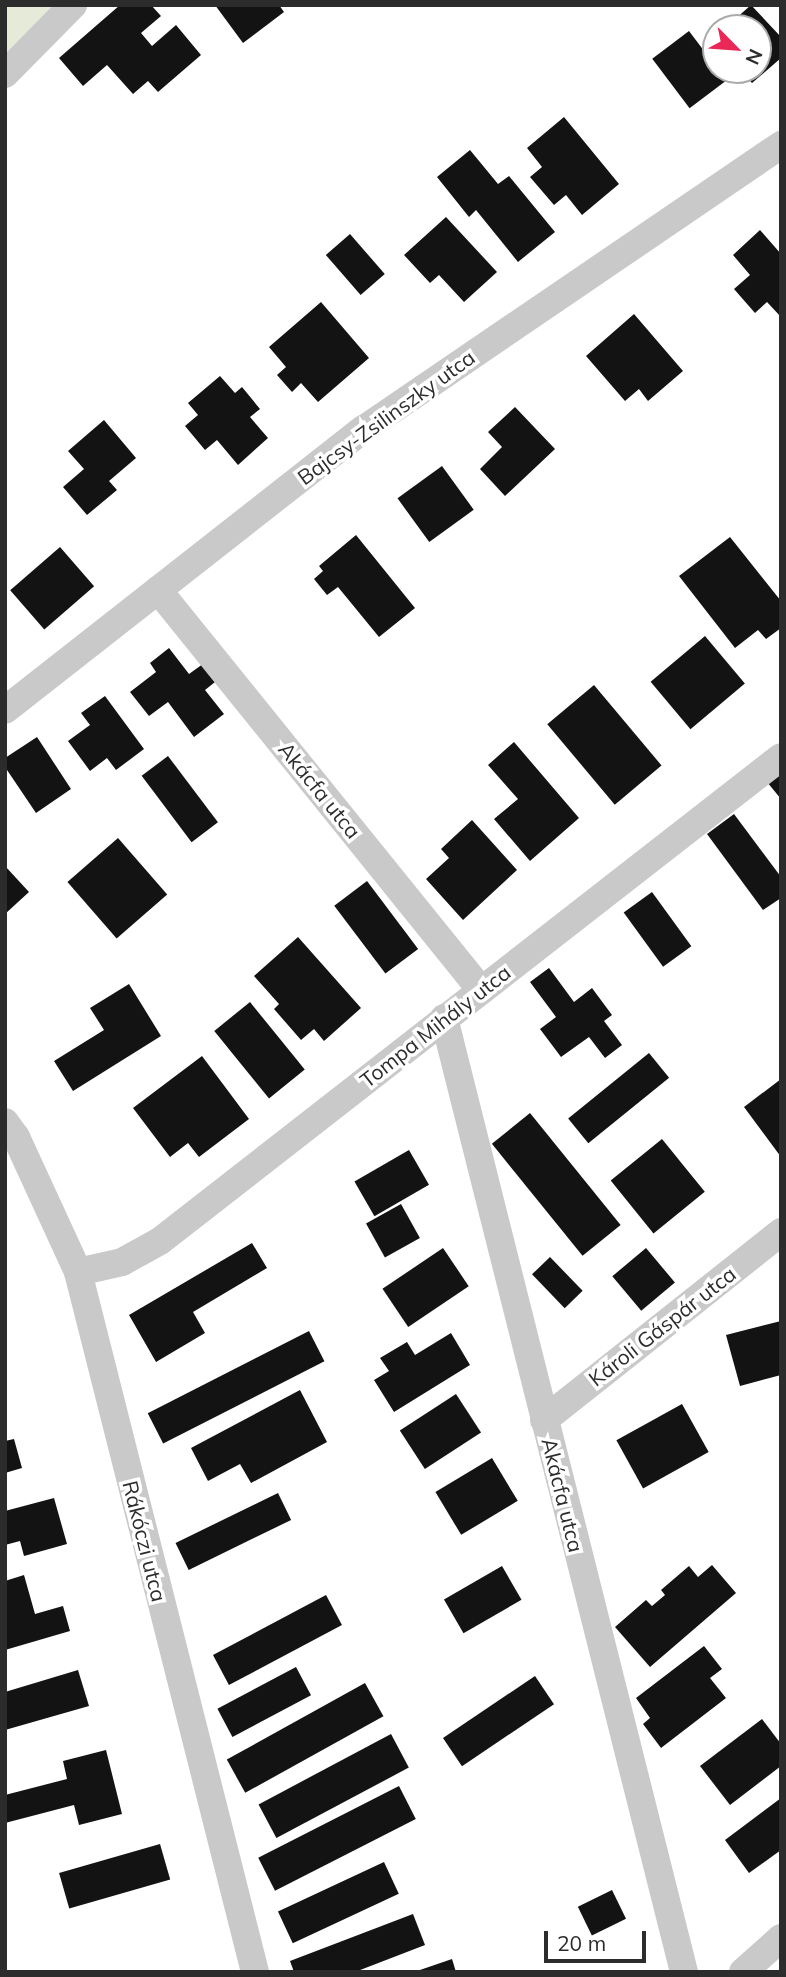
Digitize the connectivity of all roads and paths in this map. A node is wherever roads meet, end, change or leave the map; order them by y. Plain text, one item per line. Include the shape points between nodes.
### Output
1 (74, 5) edge
2 (5, 75) edge
3 (781, 145) edge
4 (158, 590) junction
5 (5, 709) edge
6 (781, 757) edge
7 (481, 990) junction
8 (444, 1018) junction
9 (5, 1122) edge
10 (781, 1232) edge
11 (78, 1272) junction
12 (544, 1420) junction
13 (781, 1938) edge
14 (255, 1972) edge
15 (684, 1972) edge
16 (743, 1972) edge

1 - 2 street
3 - 4 street, Bajcsy-Zsilinszky utca via 364,429
4 - 5 street, Bajcsy-Zsilinszky utca
4 - 7 street, Akácfa utca
6 - 7 street, Tompa Mihály utca
7 - 8 street, Tompa Mihály utca
8 - 11 street, Tompa Mihály utca via 160,1241 122,1262
8 - 12 street, Akácfa utca
9 - 11 street, Rákóczi utca
10 - 12 street, Károli Gáspár utca
11 - 14 street, Rákóczi utca
12 - 15 street, Akácfa utca
13 - 16 street

